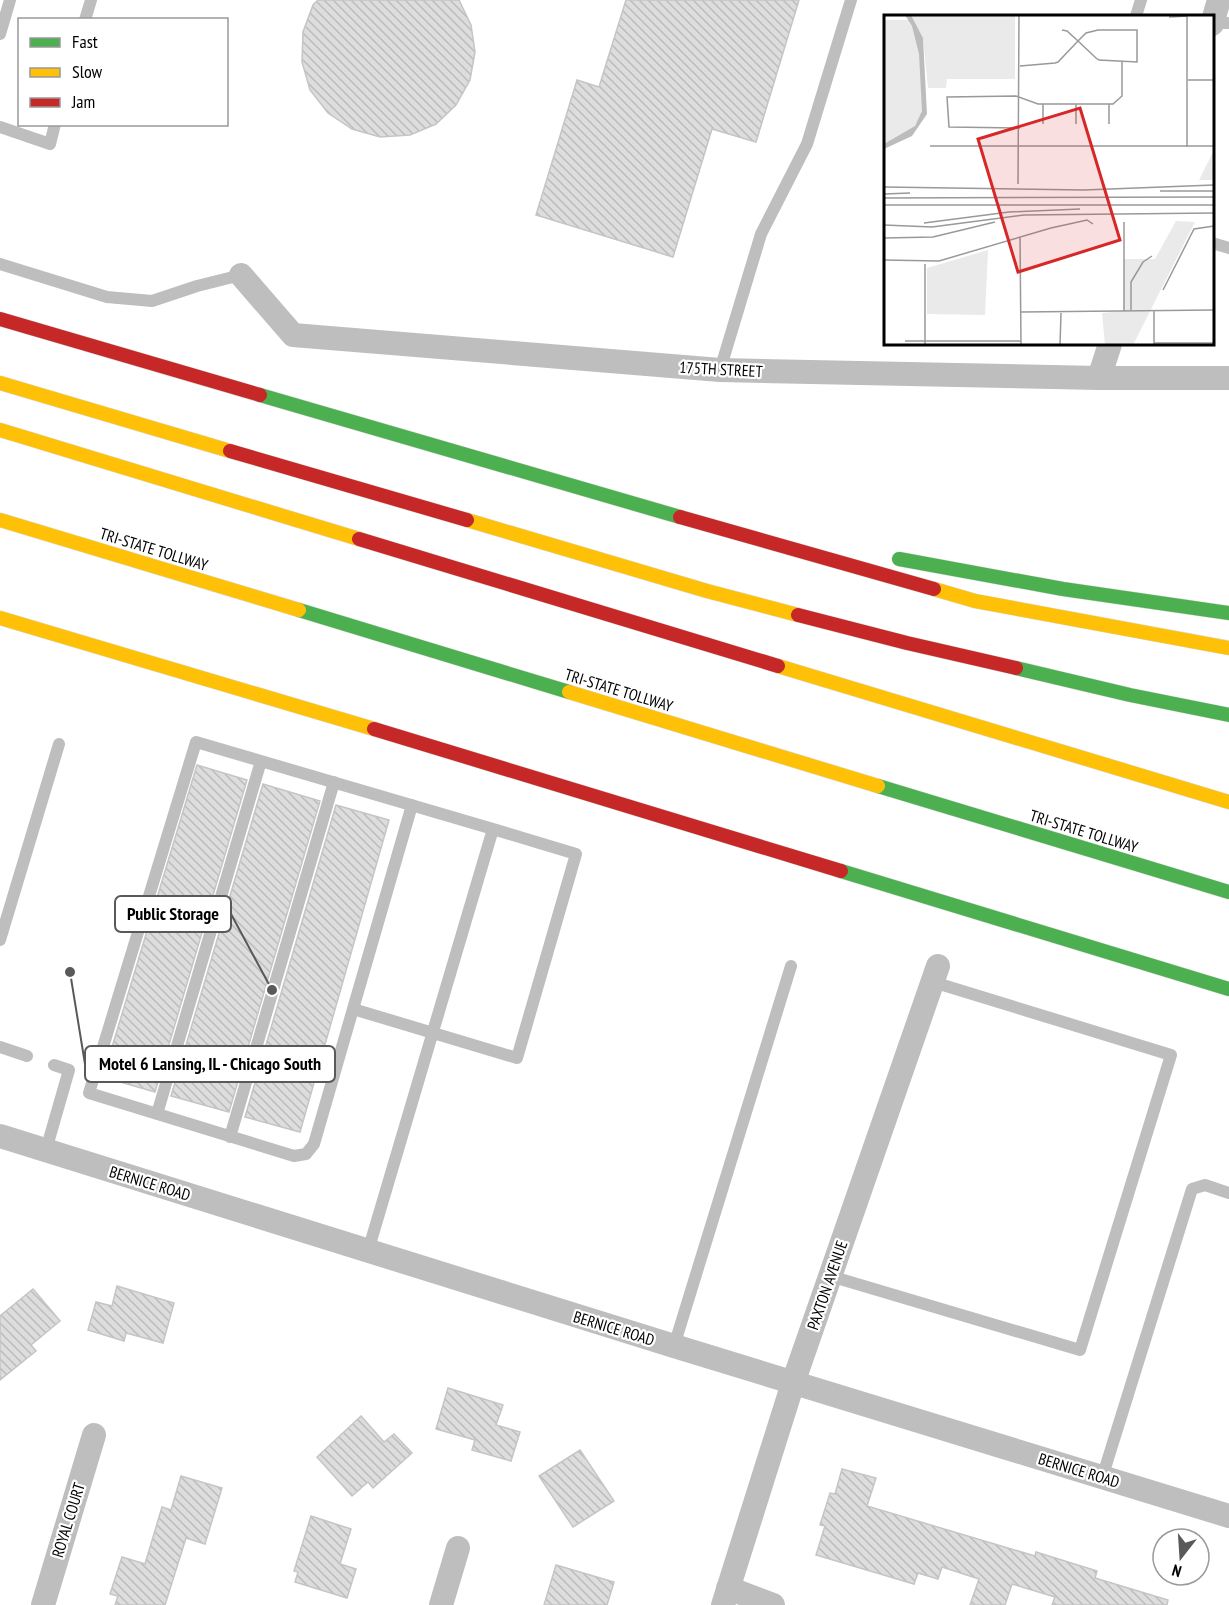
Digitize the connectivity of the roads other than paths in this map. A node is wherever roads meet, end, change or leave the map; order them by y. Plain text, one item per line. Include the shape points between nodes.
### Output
1 (10, 0) edge
2 (91, 0) edge
3 (851, 0) edge
4 (1141, 0) edge
5 (1219, 0) edge
6 (1136, 15) edge
7 (86, 18) edge
8 (1214, 19) edge
9 (0, 34) edge
10 (54, 126) edge
11 (0, 127) edge
12 (1214, 244) edge
13 (1229, 248) edge
14 (0, 264) edge
15 (241, 275) joint
16 (0, 319) edge
17 (1110, 345) edge
18 (720, 370) junction
19 (1099, 378) junction
20 (1229, 378) edge
21 (0, 383) edge
22 (0, 430) edge
23 (668, 514) junction
24 (0, 520) edge
25 (832, 546) dead end
26 (891, 557) dead end
27 (0, 604) edge
28 (1229, 613) edge
29 (0, 618) edge
30 (1229, 648) edge
31 (223, 683) junction
32 (1229, 715) edge
33 (59, 744) dead end
34 (261, 761) junction
35 (334, 782) junction
36 (1229, 802) edge
37 (412, 805) junction
38 (493, 829) junction
39 (1229, 892) edge
40 (0, 940) edge
41 (790, 966) dead end
42 (936, 974) joint
43 (1229, 989) edge
44 (353, 1009) junction
45 (433, 1032) junction
46 (0, 1047) edge
47 (27, 1056) dead end
48 (54, 1065) dead end
49 (157, 1114) junction
50 (0, 1136) edge
51 (230, 1137) junction
52 (46, 1150) junction
53 (1229, 1193) edge
54 (368, 1251) junction
55 (830, 1276) junction
56 (674, 1346) junction
57 (793, 1383) junction
58 (94, 1435) dead end
59 (1102, 1478) junction
60 (1229, 1516) edge
61 (458, 1548) dead end
62 (725, 1596) edge
63 (43, 1605) edge
64 (441, 1605) edge
65 (773, 1605) edge

1 - 9 lane
2 - 7 lane
3 - 18 lane via 807,144 761,234
4 - 6 lane
5 - 8 street
10 - 11 lane via 50,144
12 - 13 lane
14 - 15 lane via 107,297 152,301
15 - 18 street, 175TH STREET via 293,336
16 - 23 highway
17 - 19 street
18 - 19 street, 175TH STREET
19 - 20 street, 175TH STREET
21 - 32 highway via 707,591 907,643
22 - 36 highway
23 - 25 highway
23 - 30 highway via 975,601
24 - 39 highway, TRI-STATE TOLLWAY
26 - 28 highway
27 - 31 highway
29 - 31 highway
31 - 43 highway
33 - 40 lane
34 - 35 lane
34 - 49 lane
34 - 49 lane via 196,742 89,1092
35 - 37 lane
35 - 51 lane
37 - 38 lane
37 - 44 lane
38 - 45 lane
38 - 45 lane via 576,854 517,1059
41 - 56 lane
42 - 55 street, PAXTON AVENUE
42 - 55 lane via 1171,1055 1080,1350
44 - 45 lane
44 - 51 lane via 314,1144 306,1154 294,1156
45 - 54 lane
46 - 47 lane
48 - 52 lane via 69,1070
49 - 51 lane
50 - 52 street, BERNICE ROAD
52 - 54 street, BERNICE ROAD
53 - 59 lane via 1205,1185 1192,1189
54 - 56 street, BERNICE ROAD
55 - 57 street, PAXTON AVENUE
56 - 57 street, BERNICE ROAD
57 - 59 street, BERNICE ROAD
57 - 62 street, PAXTON AVENUE
58 - 63 street, ROYAL COURT
59 - 60 street, BERNICE ROAD
61 - 64 street
62 - 65 street

